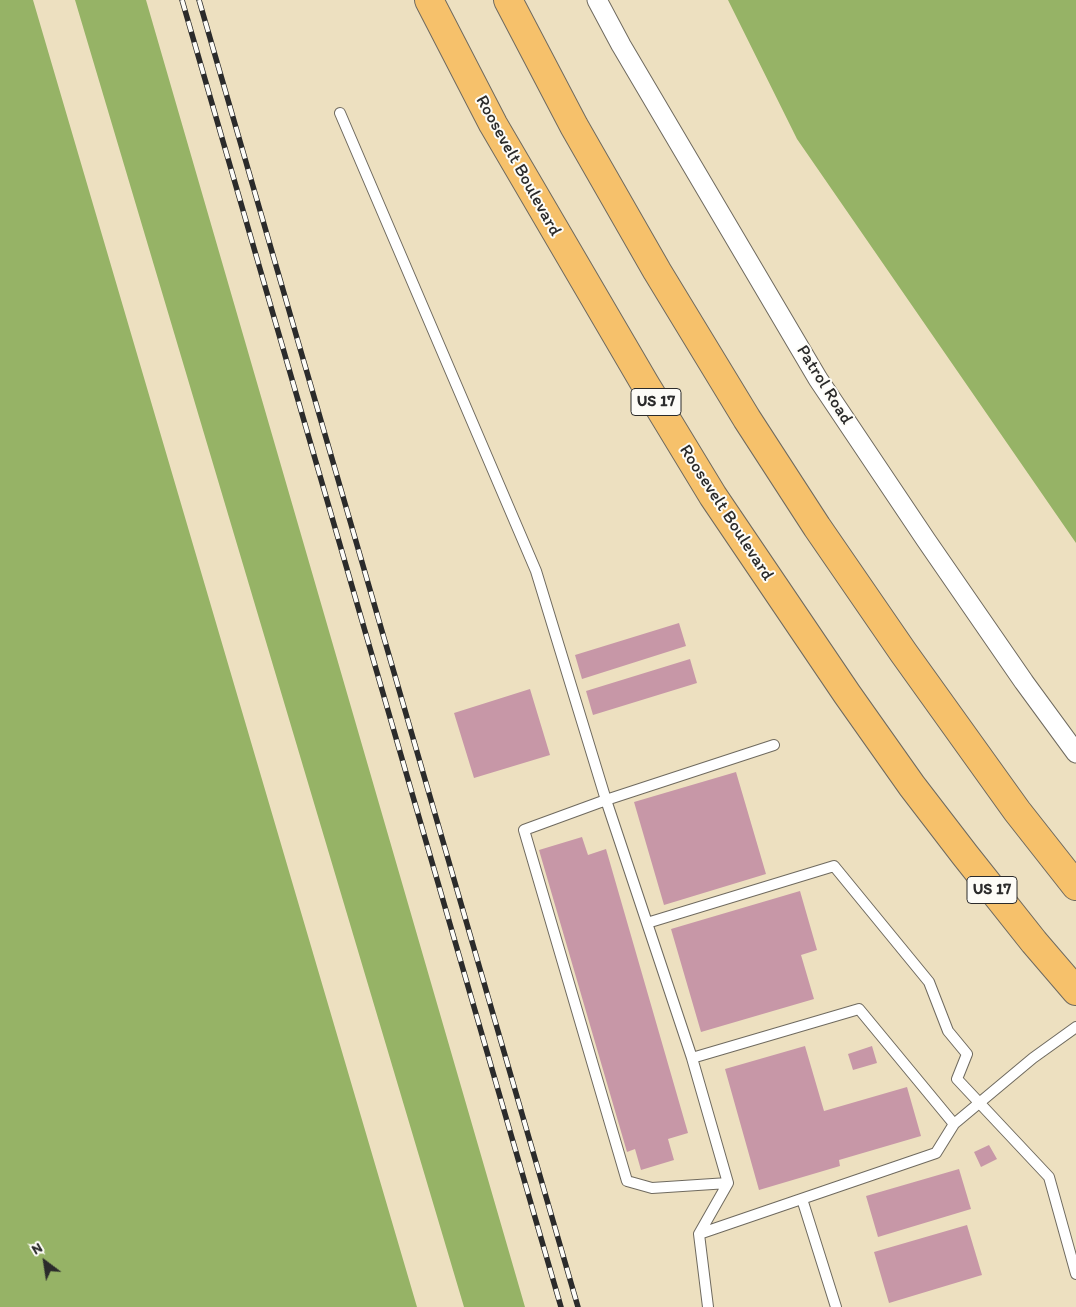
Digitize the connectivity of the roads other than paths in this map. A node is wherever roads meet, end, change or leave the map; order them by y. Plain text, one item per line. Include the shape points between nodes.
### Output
1 (429, 0) edge
2 (508, 0) edge
3 (597, 0) edge
4 (340, 113) dead end
5 (774, 745) dead end
6 (1076, 753) edge
7 (606, 800) junction
8 (1076, 886) edge
9 (647, 923) junction
10 (1076, 992) edge
11 (1076, 1027) edge
12 (692, 1058) junction
13 (980, 1103) junction
14 (954, 1124) junction
15 (728, 1183) junction
16 (802, 1199) junction
17 (699, 1234) junction
18 (1076, 1274) edge
19 (708, 1307) edge
20 (836, 1307) edge

1 - 10 highway, Roosevelt Boulevard / US 17 via 493,124 713,496 912,786
2 - 8 highway via 574,126 647,254 747,419 908,660 1017,811
3 - 6 street, Patrol Road via 818,379 937,556
4 - 7 lane via 536,571
5 - 7 lane
7 - 9 lane
7 - 15 lane via 524,830 627,1181 652,1188
9 - 12 lane
9 - 13 lane via 834,866 929,982 948,1031 967,1054 957,1079
11 - 13 lane
12 - 14 lane via 859,1009
12 - 15 lane
13 - 14 lane
13 - 18 lane via 1049,1177
14 - 16 lane via 936,1153
15 - 17 lane
16 - 17 lane
16 - 20 lane
17 - 19 lane

